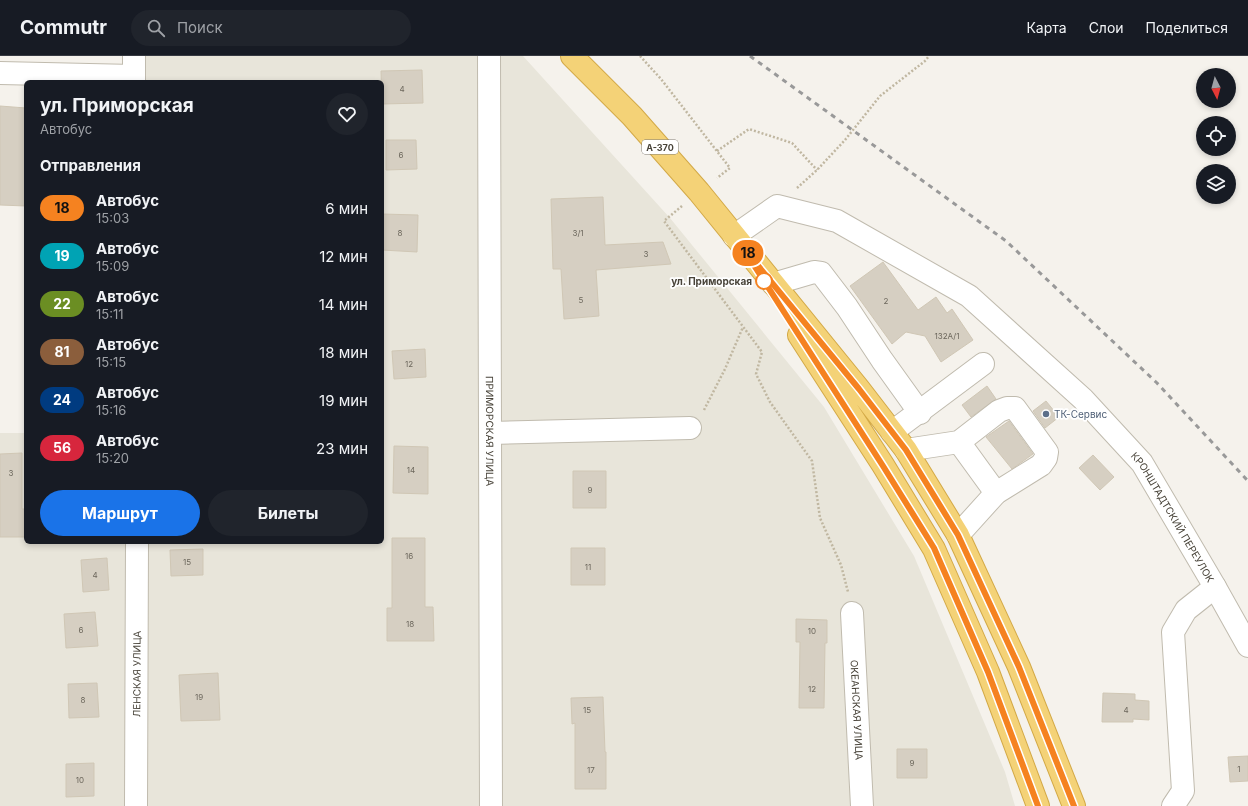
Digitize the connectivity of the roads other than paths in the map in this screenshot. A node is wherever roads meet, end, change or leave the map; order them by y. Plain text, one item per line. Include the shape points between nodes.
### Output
1 (489, 56) edge
2 (572, 56) edge
3 (134, 71) edge
4 (0, 73) edge
5 (738, 241) junction
6 (773, 284) junction
7 (983, 364) dead end
8 (920, 413) junction
9 (690, 428) road end
10 (892, 432) junction
11 (491, 433) junction
12 (959, 442) junction
13 (906, 450) junction
14 (996, 493) junction
15 (958, 535) junction
16 (138, 544) edge
17 (1216, 587) junction
18 (852, 613) road end
19 (1248, 646) edge
20 (136, 806) edge
21 (491, 806) edge
22 (862, 806) edge
23 (1038, 806) edge
24 (1074, 806) edge
25 (1173, 806) edge

1 - 11 street, ПРИМОРСКАЯ УЛИЦА
2 - 5 highway, А-370 via 632,116
3 - 4 street
5 - 6 highway, А-370
5 - 17 street, КРОНШТАДТСКИЙ ПЕРЕУЛОК via 777,206 836,221 969,296 1083,399 1142,463
5 - 23 highway, А-370 via 934,548 988,672
6 - 8 street via 814,272 822,273
6 - 10 highway, А-370
7 - 8 street
8 - 10 street
9 - 11 street
10 - 13 highway, А-370
11 - 21 street, ПРИМОРСКАЯ УЛИЦА
12 - 13 street
12 - 14 street
12 - 14 street via 999,411 1007,408 1015,408 1026,423 1047,452 1046,458 1040,465
13 - 15 highway, А-370
14 - 15 street
15 - 24 highway, А-370 via 1019,667
16 - 20 street, ЛЕНСКАЯ УЛИЦА
17 - 19 street, КРОНШТАДТСКИЙ ПЕРЕУЛОК
17 - 25 street via 1186,610 1173,632 1183,791
18 - 22 street, ОКЕАНСКАЯ УЛИЦА

